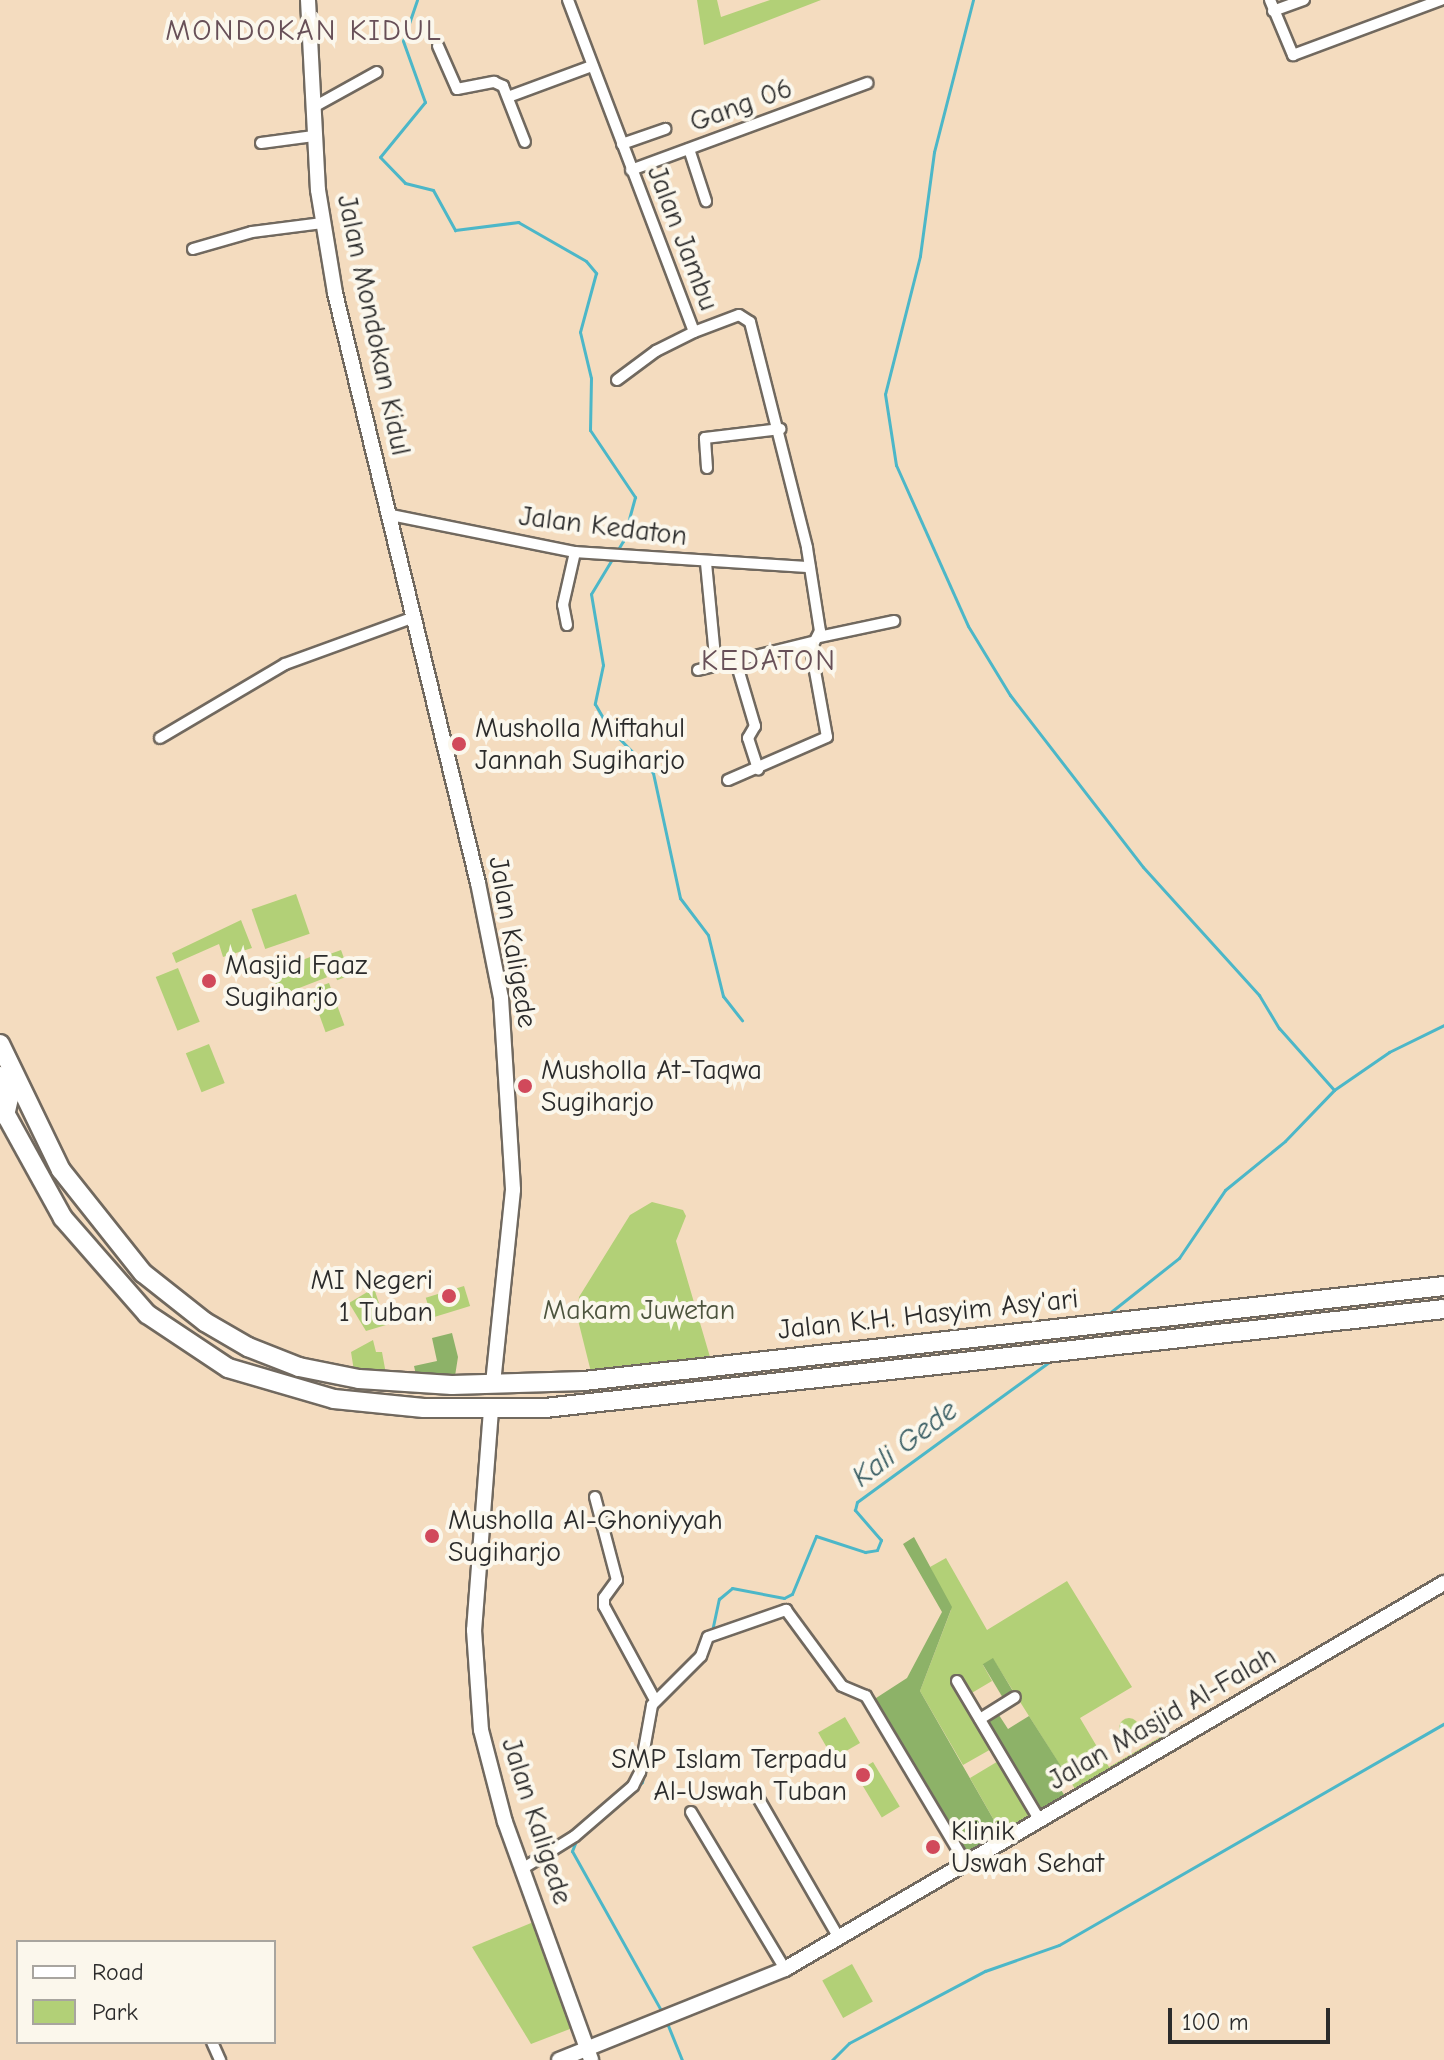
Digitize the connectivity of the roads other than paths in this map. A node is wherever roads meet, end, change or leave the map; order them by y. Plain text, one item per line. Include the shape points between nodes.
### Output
1 (308, 0) edge
2 (568, 0) edge
3 (1304, 0) edge
4 (1441, 0) edge
5 (1272, 6) edge
6 (438, 46) dead end
7 (592, 66) junction
8 (377, 72) dead end
9 (867, 83) dead end
10 (508, 97) junction
11 (312, 108) junction
12 (665, 129) dead end
13 (314, 136) junction
14 (525, 142) dead end
15 (261, 143) dead end
16 (622, 144) junction
17 (689, 149) junction
18 (631, 170) junction
19 (706, 201) dead end
20 (322, 223) junction
21 (193, 249) dead end
22 (694, 332) junction
23 (617, 380) dead end
24 (780, 429) junction
25 (707, 468) dead end
26 (391, 515) junction
27 (575, 552) junction
28 (706, 563) junction
29 (810, 567) junction
30 (414, 617) junction
31 (894, 621) dead end
32 (567, 625) dead end
33 (815, 640) junction
34 (736, 662) junction
35 (716, 666) junction
36 (698, 670) dead end
37 (160, 738) dead end
38 (758, 769) junction
39 (728, 780) dead end
40 (0, 1044) edge
41 (0, 1076) edge
42 (3, 1110) edge
43 (1444, 1286) edge
44 (1444, 1309) edge
45 (613, 1378) junction
46 (749, 1382) junction
47 (493, 1385) junction
48 (491, 1410) junction
49 (595, 1497) dead end
50 (1444, 1583) edge
51 (957, 1681) dead end
52 (1015, 1697) dead end
53 (655, 1700) junction
54 (980, 1719) junction
55 (753, 1789) dead end
56 (691, 1812) dead end
57 (1040, 1821) junction
58 (966, 1864) junction
59 (522, 1869) junction
60 (839, 1938) junction
61 (785, 1969) junction
62 (590, 2054) edge
63 (559, 2060) edge

1 - 11 street, Jalan Mondokan Kidul
2 - 7 street, Jalan Jambu
3 - 5 street
4 - 5 street via 1293,55
6 - 10 street via 457,89 496,82
7 - 10 street
7 - 16 street, Jalan Jambu
8 - 11 street
9 - 17 street, Gang 06
10 - 14 street
11 - 13 street, Jalan Mondokan Kidul
12 - 16 street
13 - 15 street
13 - 20 street, Jalan Mondokan Kidul
16 - 18 street, Jalan Jambu
17 - 18 street, Gang 06
17 - 19 street
18 - 22 street, Jalan Jambu
20 - 21 street via 252,232
20 - 26 street, Jalan Mondokan Kidul via 354,379
22 - 23 street
22 - 24 street, Jalan Jambu via 739,315 748,318
24 - 25 street via 705,438
24 - 29 street, Jalan Jambu
26 - 27 street, Jalan Kedaton
26 - 30 street, Jalan Kaligede
27 - 28 street, Jalan Kedaton
27 - 32 street via 563,605
28 - 29 street, Jalan Kedaton
28 - 35 street
29 - 33 street, Jalan Jambu
30 - 37 street via 285,664
30 - 47 street, Jalan Kaligede via 496,961 507,1052 513,1190
31 - 33 street
33 - 34 street
33 - 38 street, Jalan Jambu via 827,737
34 - 35 street
34 - 38 street via 755,726 748,738
35 - 36 street
38 - 39 street
40 - 47 highway, Jalan K.H. Hasyim Asy'ari via 48,1149 76,1193 143,1273 205,1322 256,1351 325,1373 413,1384
41 - 42 highway via 9,1098
42 - 48 highway, Jalan K.H. Hasyim Asy'ari via 39,1181 87,1250 147,1314 206,1355 257,1380 334,1399
43 - 45 highway, Jalan K.H. Hasyim Asy'ari
44 - 46 highway, Jalan K.H. Hasyim Asy'ari
45 - 46 highway via 633,1385 755,1370 758,1376
45 - 47 highway, Jalan K.H. Hasyim Asy'ari
46 - 48 highway, Jalan K.H. Hasyim Asy'ari via 576,1405
48 - 59 street, Jalan Kaligede via 475,1606 476,1692 492,1779
49 - 53 street via 617,1580 604,1606
50 - 57 street, Jalan Masjid Al-Falah
51 - 54 street
52 - 54 street
53 - 58 street via 714,1636 791,1611 842,1686 866,1696
53 - 59 street via 633,1786 575,1836
54 - 57 street
55 - 60 street
56 - 61 street
57 - 58 street, Jalan Masjid Al-Falah
58 - 60 street, Jalan Masjid Al-Falah
59 - 62 street, Jalan Kaligede
60 - 61 street, Jalan Masjid Al-Falah
61 - 62 street, Jalan Masjid Al-Falah
62 - 63 street, Jalan Masjid Al-Falah

